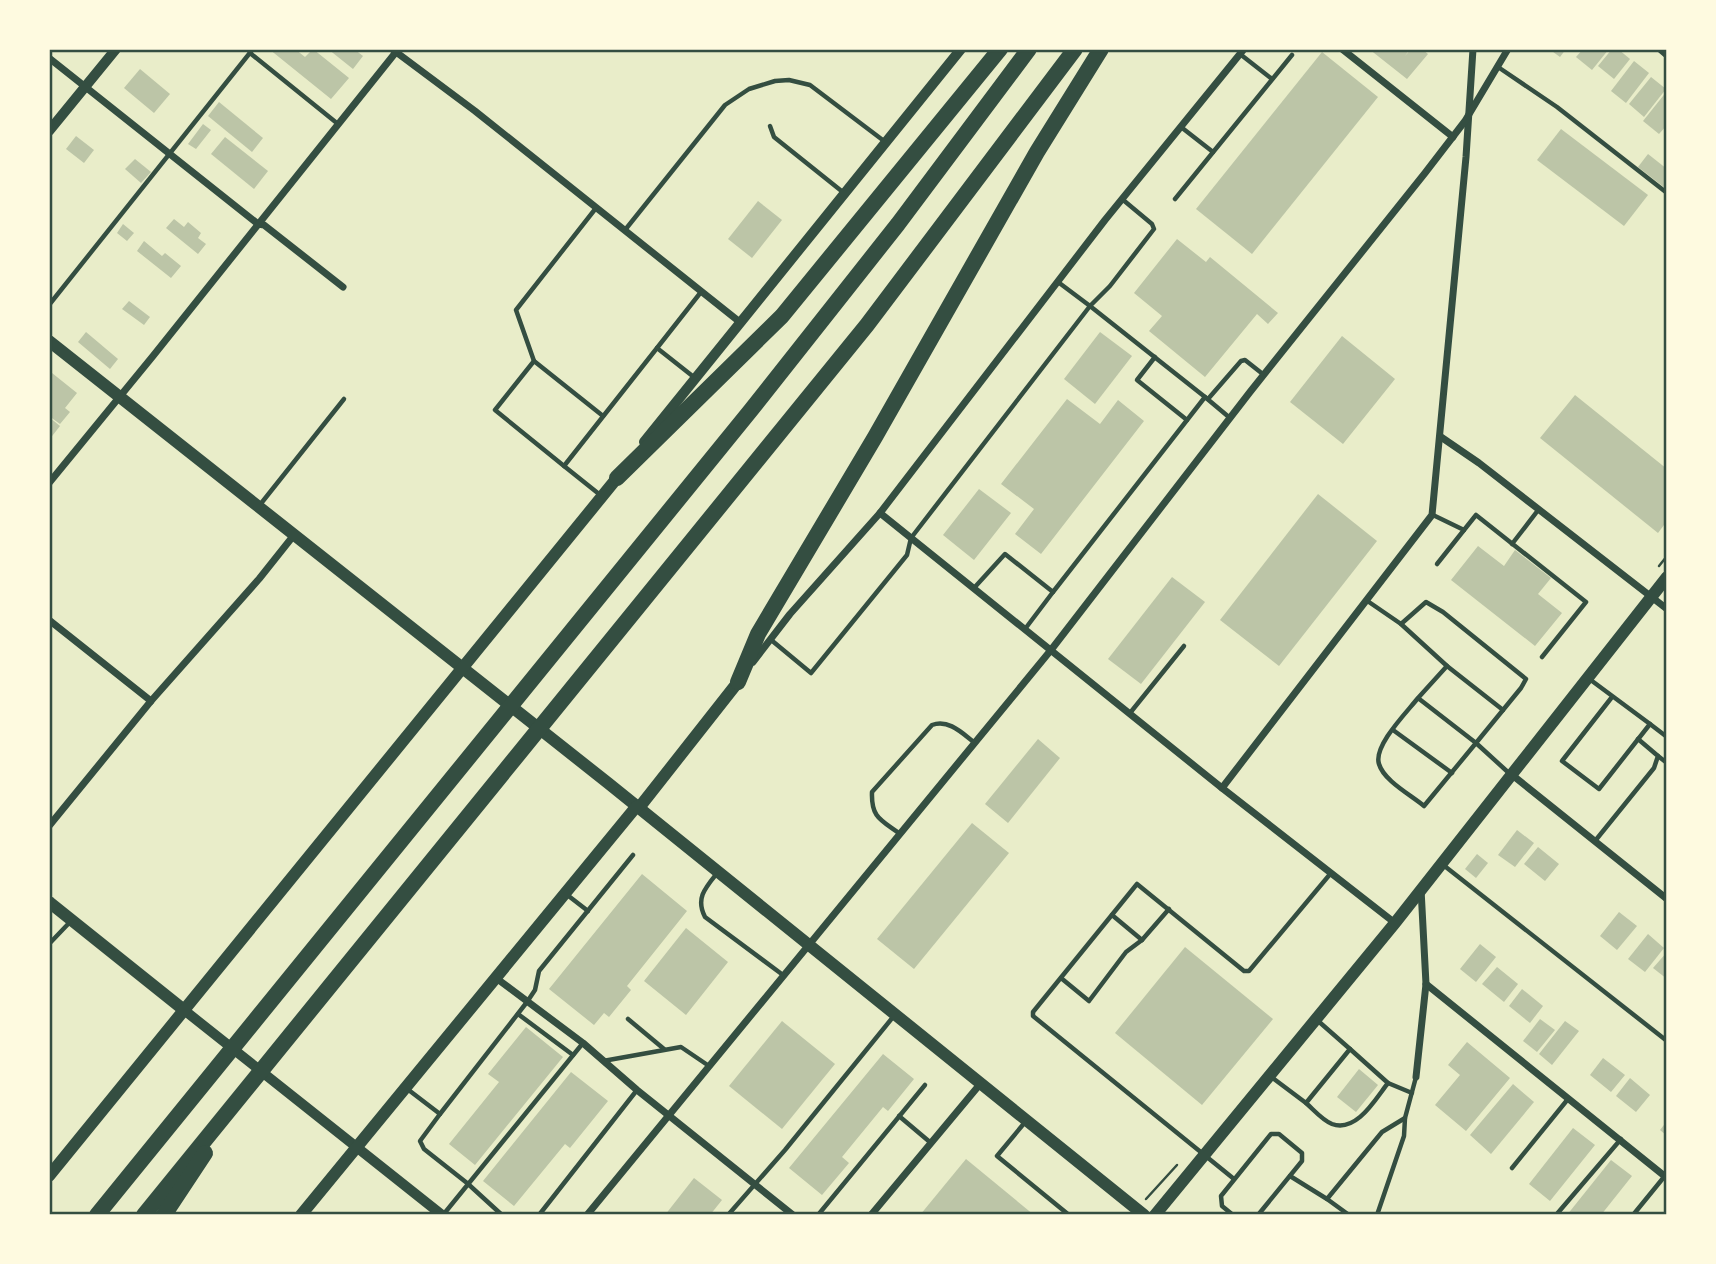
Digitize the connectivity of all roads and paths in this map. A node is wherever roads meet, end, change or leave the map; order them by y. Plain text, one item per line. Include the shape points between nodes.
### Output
1 (116, 49) edge
2 (961, 49) edge
3 (1000, 49) edge
4 (1029, 49) edge
5 (1075, 49) edge
6 (1101, 49) edge
7 (1342, 49) edge
8 (1473, 49) edge
9 (1508, 49) edge
10 (1660, 49) edge
11 (394, 50) edge
12 (251, 51) edge
13 (1242, 52) edge
14 (1292, 55) dead end
15 (1667, 55) edge
16 (49, 58) edge
17 (1498, 67) junction
18 (1272, 79) junction
19 (86, 86) junction
20 (1469, 114) junction
21 (338, 124) junction
22 (771, 126) dead end
23 (1181, 127) junction
24 (49, 131) edge
25 (1453, 137) junction
26 (886, 143) junction
27 (1213, 152) junction
28 (170, 153) junction
29 (1667, 193) edge
30 (844, 194) junction
31 (1175, 199) dead end
32 (1122, 200) junction
33 (596, 208) junction
34 (258, 224) junction
35 (624, 230) junction
36 (1057, 281) junction
37 (344, 287) dead end
38 (701, 291) junction
39 (49, 305) edge
40 (1090, 306) junction
41 (741, 323) junction
42 (49, 341) edge
43 (657, 348) junction
44 (1155, 357) junction
45 (534, 360) junction
46 (1264, 375) junction
47 (696, 379) junction
48 (120, 397) junction
49 (1207, 398) junction
50 (344, 399) dead end
51 (603, 416) junction
52 (1230, 418) junction
53 (1186, 420) junction
54 (1441, 437) junction
55 (564, 466) junction
56 (617, 478) junction
57 (49, 483) edge
58 (602, 496) junction
59 (258, 507) junction
60 (1539, 509) junction
61 (880, 513) junction
62 (1432, 515) junction
63 (1464, 530) junction
64 (294, 535) junction
65 (911, 538) junction
66 (1512, 544) junction
67 (1667, 556) edge
68 (1437, 564) dead end
69 (1663, 572) edge
70 (974, 588) junction
71 (1053, 592) junction
72 (1651, 596) junction
73 (1366, 600) junction
74 (1667, 609) edge
75 (49, 620) edge
76 (1401, 624) junction
77 (1025, 629) junction
78 (770, 639) junction
79 (1184, 646) dead end
80 (1051, 650) junction
81 (1542, 657) dead end
82 (1447, 666) junction
83 (463, 669) junction
84 (1587, 678) junction
85 (738, 682) junction
86 (1612, 697) junction
87 (1418, 698) junction
88 (151, 701) junction
89 (1503, 710) junction
90 (1130, 713) junction
91 (1650, 724) junction
92 (1393, 730) junction
93 (1667, 737) edge
94 (1638, 739) junction
95 (975, 743) junction
96 (1476, 743) junction
97 (1658, 756) junction
98 (1667, 763) edge
99 (1452, 773) junction
100 (1511, 774) junction
101 (1222, 788) junction
102 (636, 807) junction
103 (49, 826) edge
104 (900, 835) junction
105 (1595, 841) junction
106 (633, 855) dead end
107 (1441, 863) junction
108 (718, 872) junction
109 (1331, 873) junction
110 (1421, 889) junction
111 (566, 893) junction
112 (1667, 899) edge
113 (49, 902) edge
114 (1169, 909) junction
115 (588, 911) junction
116 (1112, 915) junction
117 (72, 920) junction
118 (1395, 923) junction
119 (1142, 940) junction
120 (49, 944) edge
121 (808, 946) junction
122 (784, 975) junction
123 (496, 978) junction
124 (1061, 978) junction
125 (1426, 984) junction
126 (527, 1002) junction
127 (184, 1010) junction
128 (518, 1014) junction
129 (895, 1014) junction
130 (628, 1019) dead end
131 (1316, 1020) junction
132 (1667, 1041) edge
133 (583, 1044) junction
134 (1350, 1049) junction
135 (665, 1050) junction
136 (573, 1055) junction
137 (603, 1061) junction
138 (710, 1067) junction
139 (1270, 1076) junction
140 (1416, 1077) joint
141 (981, 1083) junction
142 (1388, 1083) junction
143 (925, 1084) dead end
144 (406, 1087) junction
145 (638, 1090) junction
146 (1412, 1093) junction
147 (1569, 1098) junction
148 (1306, 1103) junction
149 (232, 1106) junction
150 (440, 1114) junction
151 (669, 1116) junction
152 (899, 1116) junction
153 (1405, 1118) junction
154 (1026, 1120) junction
155 (1621, 1139) junction
156 (931, 1143) junction
157 (1194, 1146) junction
158 (356, 1147) junction
159 (1205, 1155) junction
160 (1512, 1168) dead end
161 (49, 1176) edge
162 (1290, 1176) junction
163 (1666, 1177) edge
164 (1234, 1179) junction
165 (467, 1183) junction
166 (755, 1184) junction
167 (1326, 1199) junction
168 (1141, 1212) edge
169 (97, 1215) edge
170 (144, 1215) edge
171 (164, 1215) edge
172 (301, 1215) edge
173 (442, 1215) edge
174 (502, 1215) edge
175 (539, 1215) edge
176 (586, 1215) edge
177 (728, 1215) edge
178 (793, 1215) edge
179 (818, 1215) edge
180 (872, 1215) edge
181 (1069, 1215) edge
182 (1155, 1215) edge
183 (1233, 1215) edge
184 (1258, 1215) edge
185 (1349, 1215) edge
186 (1377, 1215) edge
187 (1556, 1215) edge
188 (1633, 1215) edge

1 - 19 street
2 - 26 street
3 - 56 highway via 782,316
4 - 169 highway via 806,341
5 - 149 highway via 866,325
6 - 85 highway via 758,634
7 - 25 street
8 - 20 street
9 - 17 street
10 - 15 street
11 - 21 street
11 - 33 street
12 - 21 lane
12 - 28 lane
13 - 18 lane
13 - 23 street
14 - 18 lane
16 - 19 street
17 - 20 street
17 - 29 lane
18 - 27 lane
19 - 24 street
19 - 28 street
20 - 25 street
20 - 54 street
21 - 34 street
22 - 30 lane via 774,137
23 - 27 lane
23 - 32 street
25 - 46 street
26 - 30 street
26 - 35 lane via 810,85 789,80 749,89 725,105
27 - 31 lane
28 - 34 street
28 - 39 lane
30 - 41 street
32 - 36 street
32 - 40 lane via 1153,229
33 - 35 street
33 - 45 lane via 516,310
34 - 37 street
34 - 48 street
35 - 38 street
36 - 40 lane
36 - 61 street
38 - 41 street
38 - 43 lane
40 - 44 lane
40 - 65 lane
41 - 47 street
42 - 48 main road
43 - 47 lane
43 - 51 lane
44 - 49 lane
44 - 53 lane via 1137,380
45 - 51 lane
45 - 55 lane via 495,410
46 - 49 lane via 1241,361
46 - 52 street
47 - 56 street
48 - 57 street
48 - 59 main road
49 - 52 lane
49 - 53 lane
50 - 59 lane
51 - 55 lane
52 - 80 street
53 - 71 lane
54 - 60 street
54 - 62 street
55 - 58 lane
56 - 58 main road
58 - 83 main road
59 - 64 main road
60 - 66 lane
60 - 72 street
61 - 65 street
61 - 78 street
62 - 63 lane
62 - 73 street
63 - 66 lane via 1476,516
63 - 68 lane
64 - 83 main road
64 - 88 street
65 - 70 street
65 - 78 lane via 908,555 811,673
66 - 81 lane via 1586,603
67 - 69 path
69 - 72 main road
70 - 71 lane via 1005,554
70 - 77 street
71 - 77 lane
72 - 74 street
72 - 84 main road
73 - 76 lane
73 - 101 street
75 - 88 street
76 - 82 lane
76 - 89 lane via 1426,602 1525,679
77 - 80 street
78 - 85 street
79 - 90 lane
80 - 90 street
80 - 95 street
82 - 87 lane
82 - 89 lane
83 - 102 main road
83 - 127 main road
84 - 86 lane
84 - 100 main road
85 - 102 main road
86 - 91 lane
86 - 94 lane via 1562,761 1599,789
87 - 92 lane
87 - 96 lane
88 - 103 street
89 - 96 lane
90 - 101 street
91 - 93 lane
91 - 94 lane
92 - 99 lane
92 - 99 lane via 1378,753 1379,765 1424,806
94 - 97 lane
95 - 104 street
95 - 104 lane via 951,725 932,725 872,792 875,815
96 - 99 lane
96 - 100 lane
97 - 98 lane
97 - 105 lane via 1654,768
100 - 105 street
100 - 107 main road
101 - 109 street
102 - 108 main road
102 - 111 main road
104 - 121 street
105 - 112 street
106 - 115 lane
107 - 110 main road
107 - 132 lane
108 - 121 main road
108 - 122 lane via 702,894 700,907 705,916
109 - 114 lane via 1250,971 1244,971
109 - 118 street
110 - 118 main road
110 - 125 street
111 - 115 lane
111 - 123 main road
113 - 117 main road
114 - 116 lane via 1137,884
114 - 119 lane
115 - 126 lane via 539,971
116 - 119 lane
116 - 124 lane
117 - 120 lane
117 - 127 main road
118 - 131 main road
119 - 124 lane via 1126,952 1089,1001
121 - 122 street
121 - 129 main road
122 - 138 street
123 - 126 street
123 - 144 main road
124 - 157 lane via 1033,1016
125 - 140 street
125 - 147 street
126 - 128 lane
126 - 133 street
127 - 158 street
127 - 161 main road
128 - 136 lane
128 - 150 lane
129 - 141 main road
129 - 166 lane
130 - 135 lane
131 - 134 lane
131 - 139 main road
133 - 136 lane
133 - 137 street
134 - 142 lane
134 - 148 lane
135 - 137 lane
135 - 138 lane via 681,1047
136 - 165 lane
137 - 145 street
138 - 151 street
139 - 148 lane
139 - 159 main road
140 - 146 lane
141 - 154 main road
141 - 156 street
142 - 146 lane
142 - 148 lane via 1359,1118 1341,1125 1332,1124
143 - 152 lane
144 - 150 lane
144 - 158 main road
145 - 151 street
145 - 175 lane
146 - 153 lane
147 - 155 street
147 - 160 lane
149 - 170 highway
149 - 171 highway
150 - 165 lane via 419,1141
151 - 166 street
151 - 176 street
152 - 156 lane
152 - 179 lane
153 - 167 lane via 1382,1132
153 - 186 lane via 1404,1136
154 - 168 main road
154 - 181 lane via 997,1156
155 - 163 street
155 - 187 lane
156 - 180 street
157 - 159 lane
157 - 168 path
158 - 172 main road
158 - 173 street
159 - 164 lane
159 - 182 main road
162 - 164 lane via 1302,1161 1302,1153 1279,1134 1271,1134
162 - 167 lane
162 - 184 lane
163 - 188 lane
164 - 183 lane via 1221,1196 1222,1206
165 - 173 lane
165 - 174 lane
166 - 177 lane
166 - 178 street
167 - 185 lane

